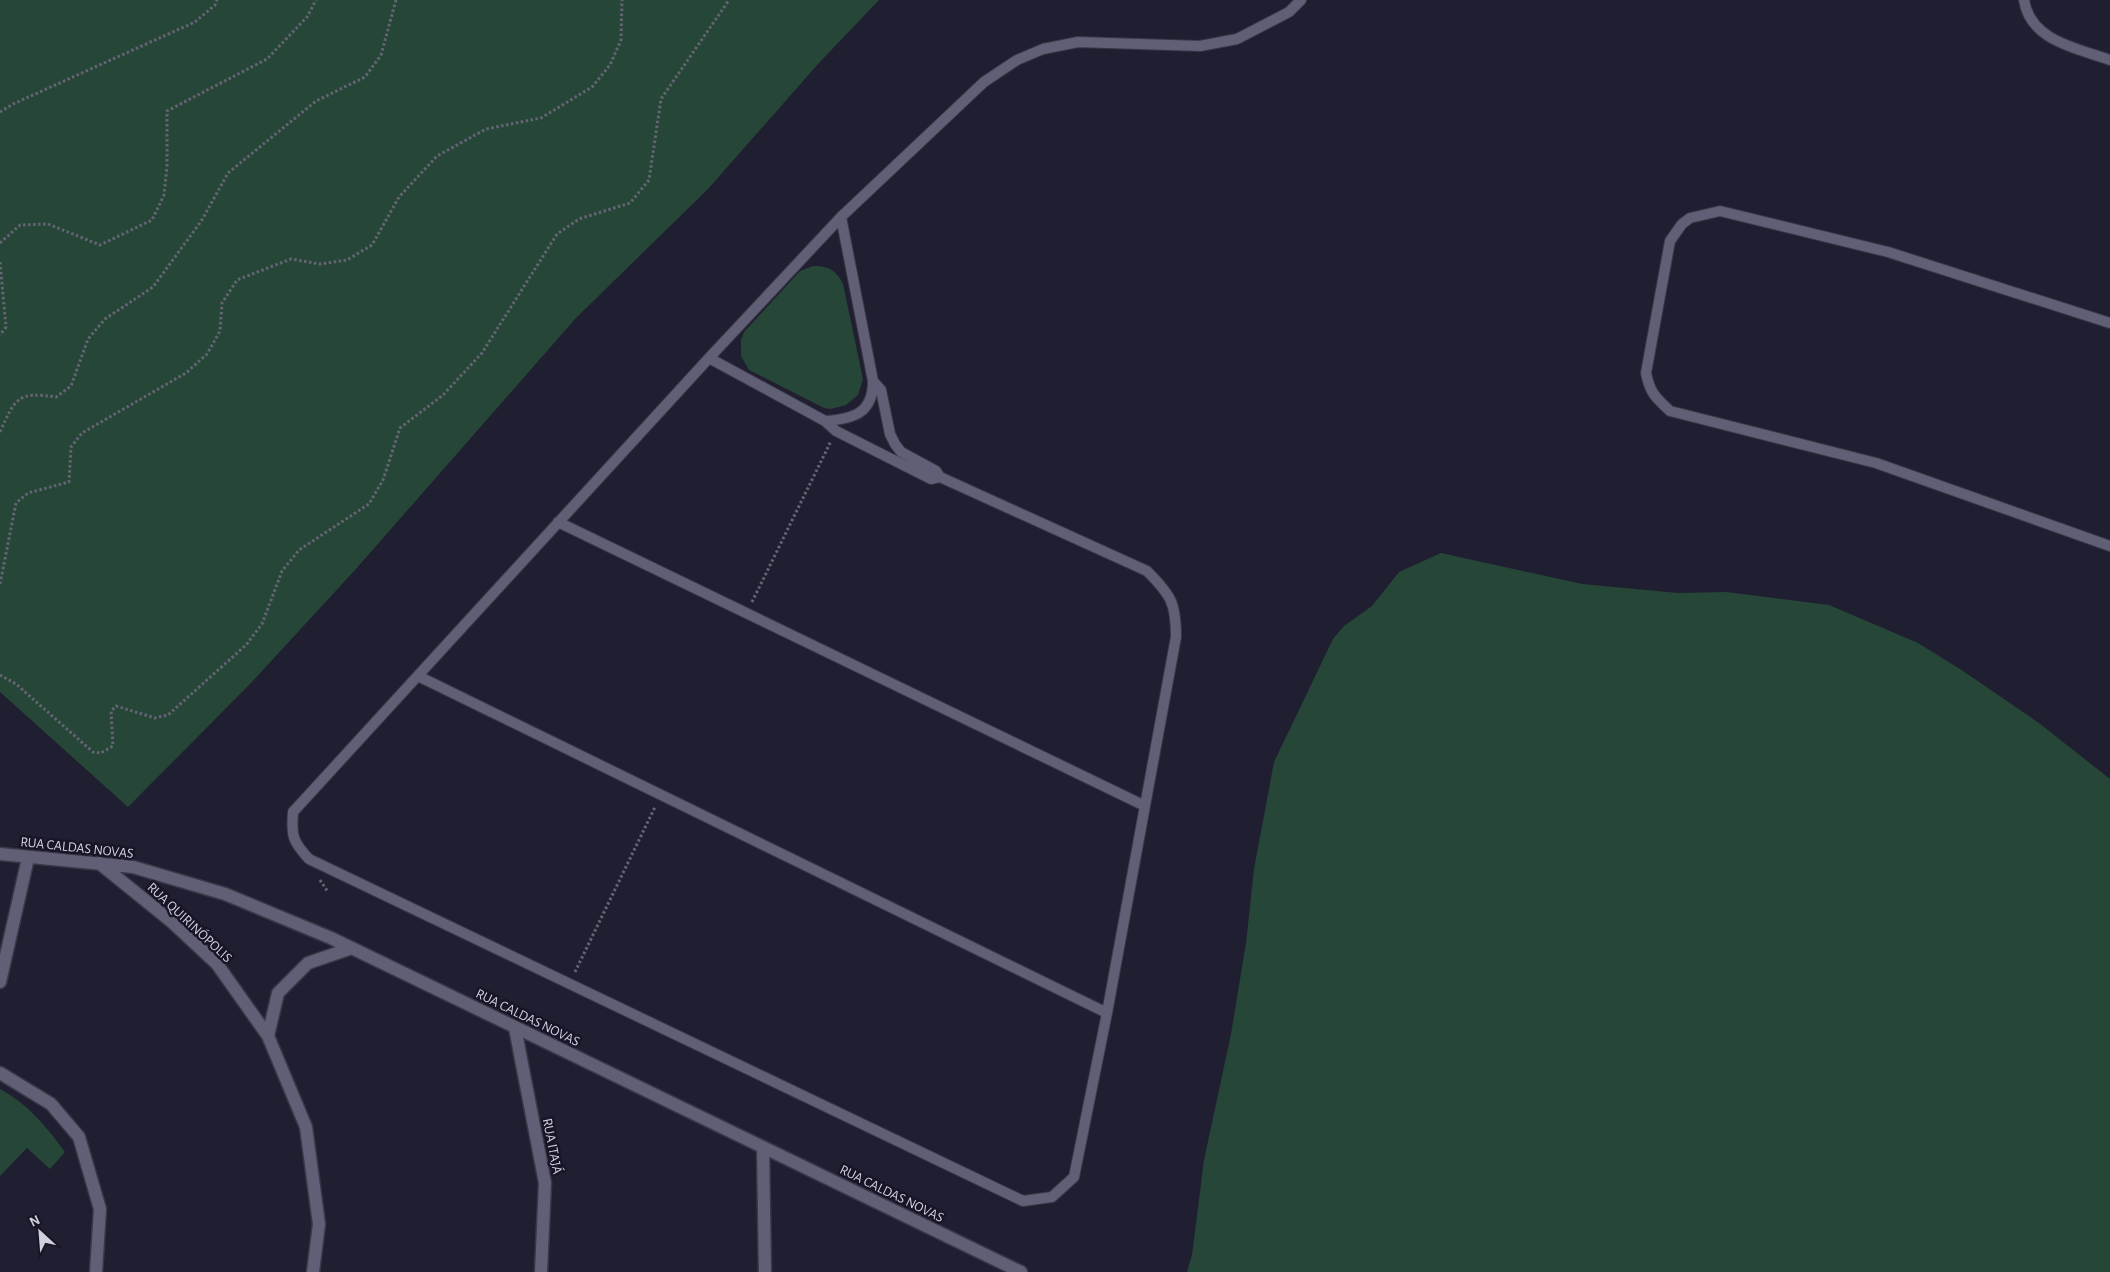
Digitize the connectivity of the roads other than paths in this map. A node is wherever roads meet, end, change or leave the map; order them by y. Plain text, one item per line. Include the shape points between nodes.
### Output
1 (1301, 0) edge
2 (2024, 0) edge
3 (2110, 60) edge
4 (841, 217) junction
5 (2110, 323) edge
6 (709, 358) junction
7 (873, 381) junction
8 (825, 421) junction
9 (940, 477) junction
10 (558, 522) junction
11 (2110, 546) edge
12 (418, 676) junction
13 (1145, 806) junction
14 (0, 854) edge
15 (28, 858) junction
16 (99, 863) junction
17 (352, 948) junction
18 (0, 982) edge
19 (1107, 1013) junction
20 (516, 1028) junction
21 (268, 1036) junction
22 (0, 1073) edge
23 (763, 1147) junction
24 (992, 1258) junction
25 (96, 1272) edge
26 (314, 1272) edge
27 (541, 1272) edge
28 (765, 1272) edge
29 (991, 1272) edge
30 (1021, 1272) edge

1 - 4 lane via 1289,12 1237,39 1200,46 1078,42 1043,49 1017,60 984,82
2 - 3 lane via 2037,28 2055,41
4 - 6 lane
4 - 7 lane
5 - 11 lane via 1888,252 1720,211 1690,218 1670,241 1646,373 1653,396 1670,411 1876,463
6 - 8 lane
6 - 10 lane
7 - 8 lane via 873,394 866,409 845,420
7 - 9 lane via 881,390 895,444 901,452 936,470
8 - 9 lane via 836,430 931,479
9 - 13 lane via 1147,572 1166,590 1176,614 1176,637
10 - 12 lane
10 - 13 lane
12 - 19 lane
12 - 19 lane via 293,812 291,832 299,849 310,860 1023,1201 1052,1197 1074,1177
13 - 19 lane
14 - 15 street, RUA CALDAS NOVAS
15 - 16 street, RUA CALDAS NOVAS
15 - 18 street
16 - 17 street, RUA CALDAS NOVAS via 133,867 225,894
16 - 21 street, RUA QUIRINÓPOLIS via 172,922 217,964
17 - 20 street, RUA CALDAS NOVAS
17 - 21 street via 308,963 278,993
20 - 23 street, RUA CALDAS NOVAS
20 - 27 street, RUA ITAJÁ via 545,1184
21 - 26 street, RUA QUIRINÓPOLIS via 306,1127 319,1224
22 - 25 street via 51,1104 79,1137 100,1209
23 - 24 street, RUA CALDAS NOVAS
23 - 28 street
24 - 29 street
24 - 30 street, RUA CALDAS NOVAS

